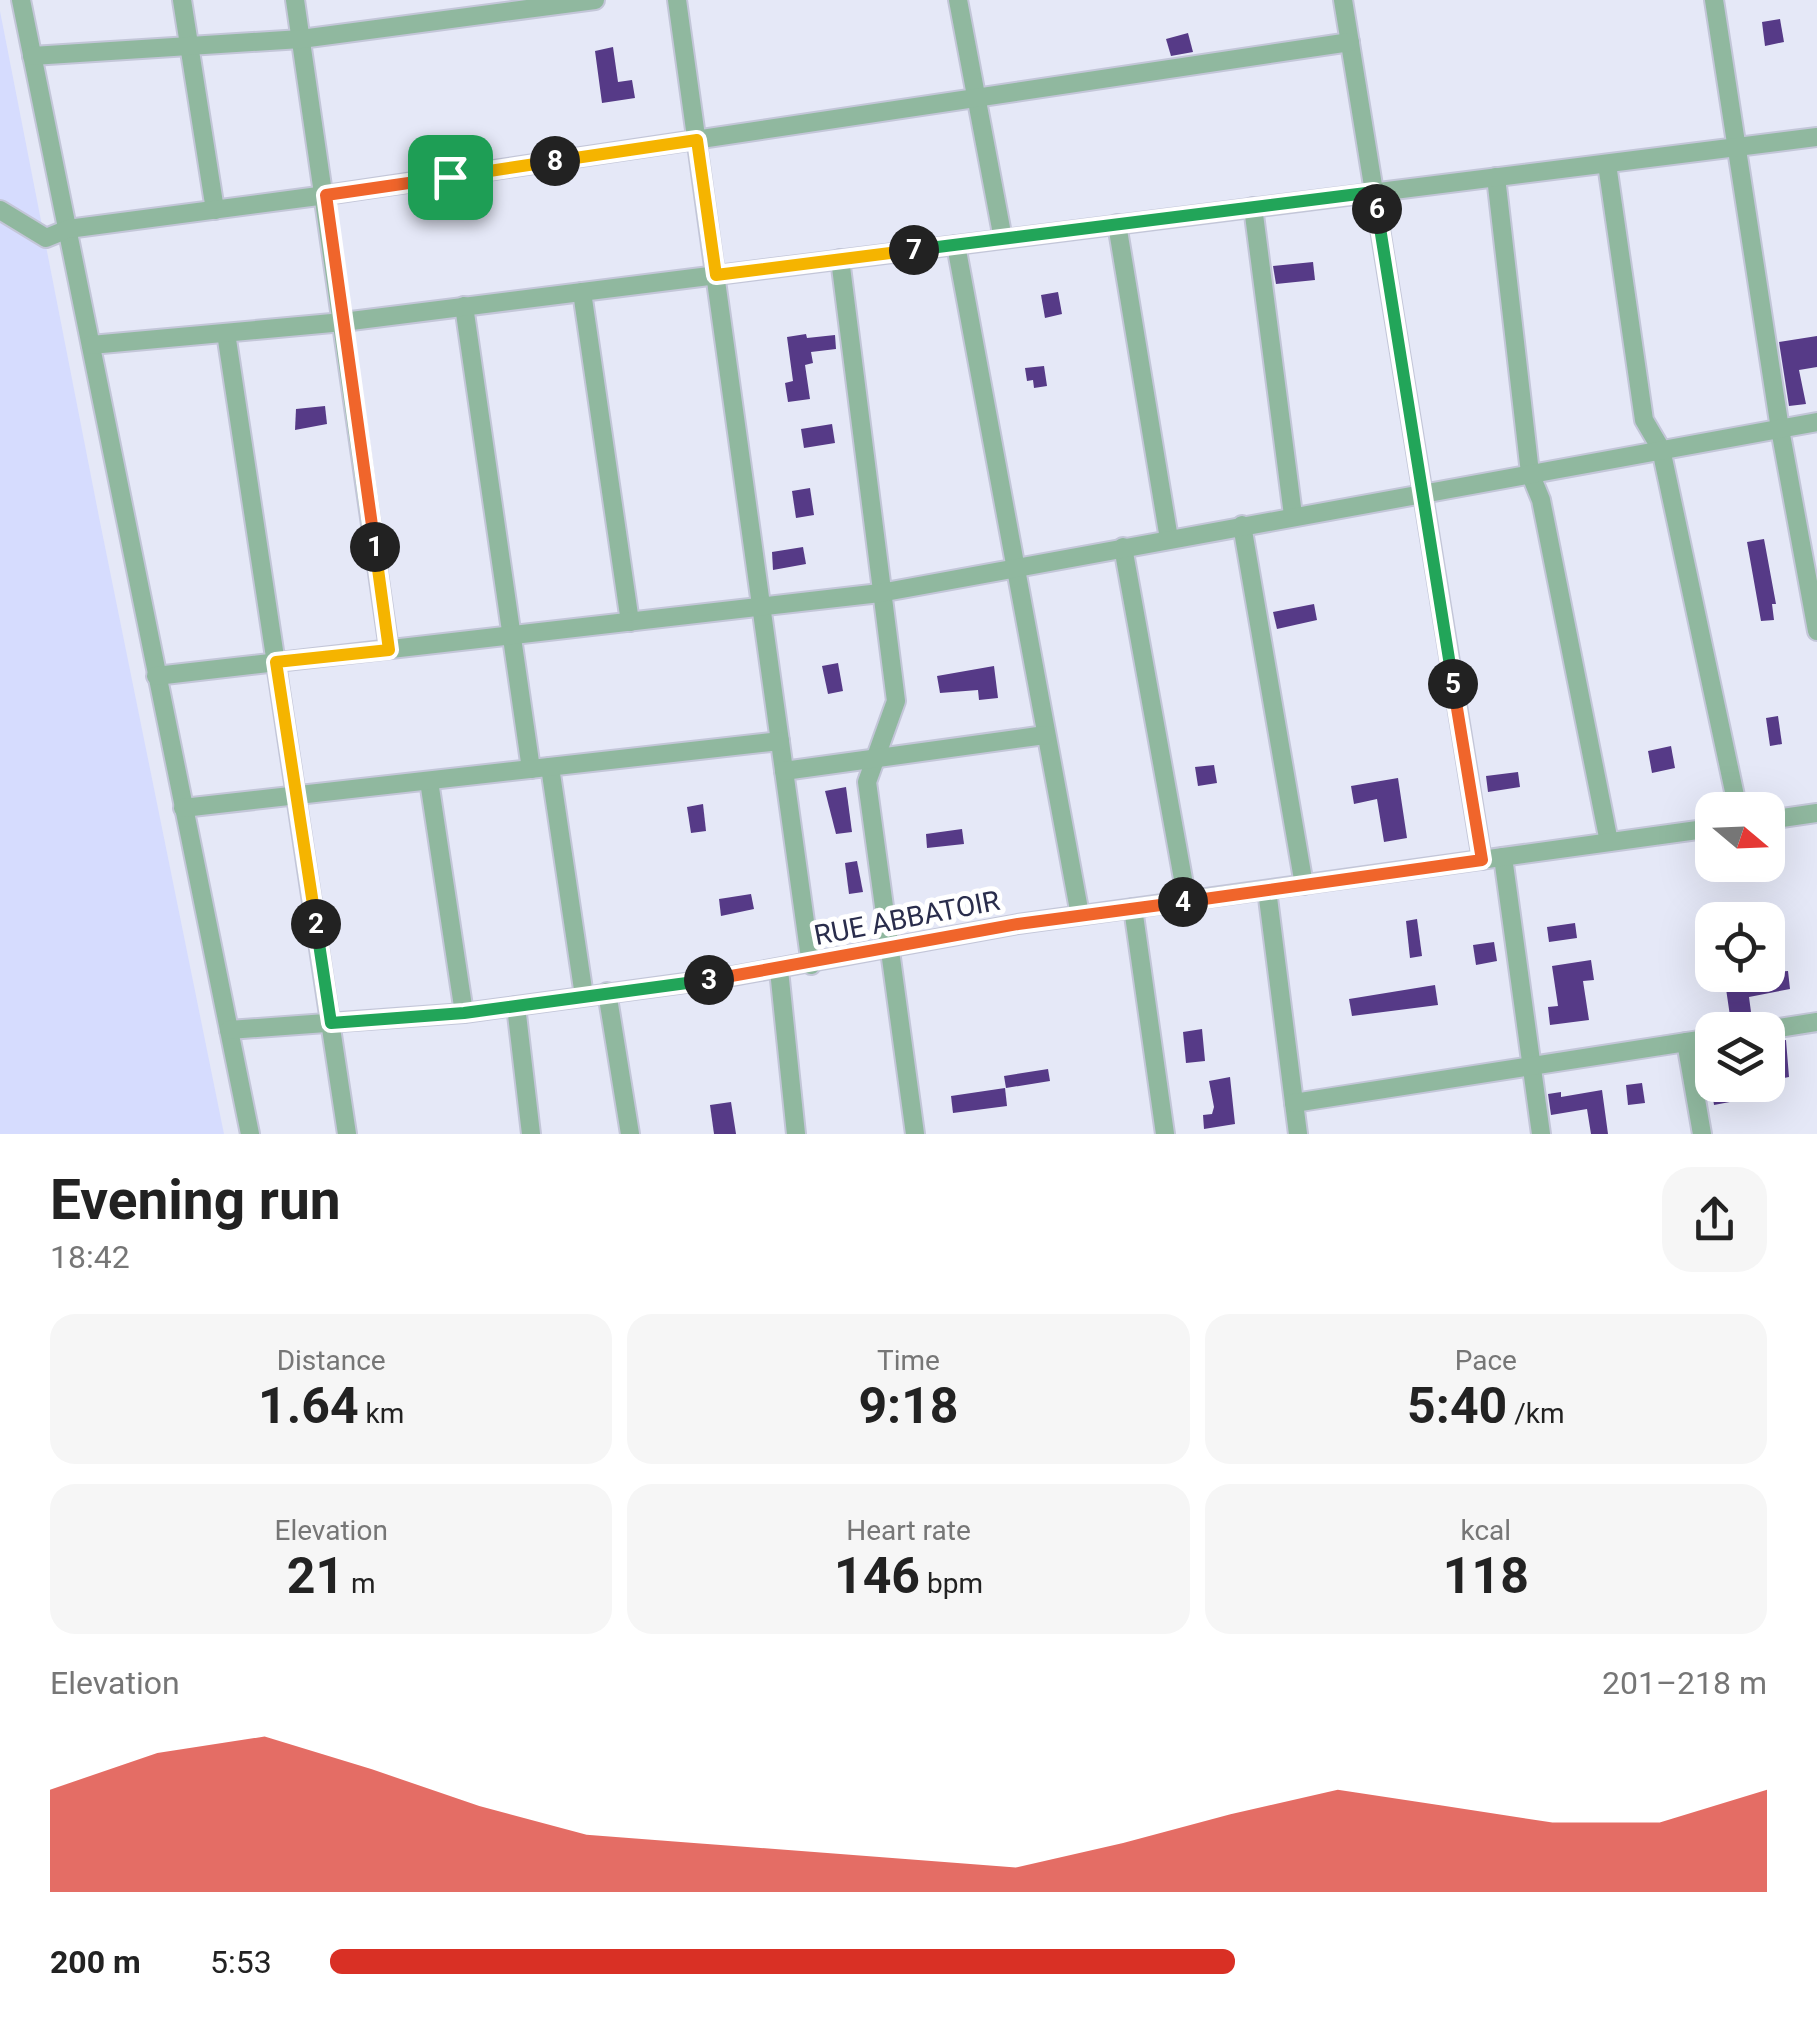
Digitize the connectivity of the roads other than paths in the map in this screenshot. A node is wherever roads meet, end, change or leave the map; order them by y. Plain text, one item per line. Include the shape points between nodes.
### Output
1 (21, 0) edge
2 (182, 0) edge
3 (295, 0) edge
4 (596, 0) edge
5 (678, 0) edge
6 (958, 0) edge
7 (1343, 0) edge
8 (1714, 0) edge
9 (301, 39) junction
10 (1350, 42) junction
11 (190, 48) junction
12 (32, 56) junction
13 (976, 98) junction
14 (1817, 137) edge
15 (697, 140) junction
16 (1736, 148) junction
17 (1607, 164) junction
18 (1496, 178) junction
19 (1374, 192) junction
20 (326, 195) junction
21 (1253, 207) junction
22 (0, 210) edge
23 (215, 210) junction
24 (1118, 224) junction
25 (68, 229) junction
26 (1003, 239) junction
27 (956, 245) junction
28 (840, 260) junction
29 (716, 275) junction
30 (582, 292) junction
31 (464, 306) junction
32 (343, 322) junction
33 (226, 332) junction
34 (90, 345) junction
35 (1817, 422) edge
36 (1780, 428) junction
37 (1661, 449) junction
38 (1530, 472) junction
39 (1422, 491) junction
40 (1293, 516) junction
41 (1242, 525) junction
42 (1169, 539) junction
43 (1123, 547) junction
44 (1014, 568) junction
45 (880, 593) junction
46 (762, 607) junction
47 (630, 622) junction
48 (1817, 631) edge
49 (512, 636) junction
50 (389, 650) junction
51 (276, 662) junction
52 (156, 676) junction
53 (1045, 735) junction
54 (780, 741) junction
55 (876, 758) junction
56 (541, 768) junction
57 (784, 771) junction
58 (429, 781) junction
59 (1734, 792) edge
60 (297, 796) junction
61 (183, 808) junction
62 (1817, 813) edge
63 (1785, 818) edge
64 (1695, 830) edge
65 (1609, 842) junction
66 (1503, 857) junction
67 (1482, 860) junction
68 (1304, 885) junction
69 (1267, 890) junction
70 (1186, 901) junction
71 (1133, 908) junction
72 (1080, 915) junction
73 (888, 950) junction
74 (811, 965) junction
75 (778, 970) junction
76 (607, 992) junction
77 (584, 996) junction
78 (516, 1006) junction
79 (464, 1013) junction
80 (1817, 1022) edge
81 (331, 1023) junction
82 (1785, 1027) edge
83 (229, 1030) junction
84 (1695, 1041) edge
85 (1686, 1042) junction
86 (1532, 1066) junction
87 (1294, 1103) junction
88 (250, 1134) edge
89 (346, 1134) edge
90 (531, 1134) edge
91 (630, 1134) edge
92 (796, 1134) edge
93 (914, 1134) edge
94 (1165, 1134) edge
95 (1298, 1134) edge
96 (1542, 1134) edge
97 (1702, 1134) edge

1 - 12 street
2 - 11 street
3 - 9 street
4 - 9 street
5 - 15 street
6 - 13 street
7 - 10 street
8 - 16 street
9 - 11 street
9 - 20 street
10 - 13 street
10 - 19 street
11 - 12 street
11 - 23 street
12 - 25 street
13 - 15 street
13 - 26 street
14 - 16 street
15 - 20 street
15 - 29 street
16 - 17 street
16 - 36 street
17 - 18 street
17 - 37 street via 1644,420
18 - 19 street
18 - 38 street
19 - 21 street
19 - 39 street
20 - 23 street
20 - 32 street
21 - 24 street
21 - 40 street
22 - 25 street via 46,238
23 - 25 street
24 - 26 street
24 - 42 street
25 - 34 street
26 - 27 street
27 - 28 street
27 - 44 street
28 - 29 street
28 - 45 street
29 - 30 street
29 - 46 street
30 - 31 street
30 - 47 street
31 - 32 street
31 - 49 street
32 - 33 street
32 - 50 street
33 - 34 street
33 - 51 street
34 - 52 street
35 - 36 street
36 - 37 street
36 - 48 street
37 - 38 street
37 - 59 street
38 - 39 street
38 - 65 street
39 - 40 street
39 - 67 street
40 - 41 street
41 - 42 street
41 - 68 street
42 - 43 street
43 - 44 street
43 - 70 street
44 - 45 street
44 - 53 street
45 - 46 street
45 - 55 street via 896,701
46 - 47 street
46 - 54 street
47 - 49 street
49 - 50 street
49 - 56 street
50 - 51 street
51 - 52 street
51 - 60 street
52 - 61 street
53 - 55 street
53 - 72 street
54 - 56 street
54 - 57 street
55 - 57 street
55 - 73 street via 867,782
56 - 58 street
56 - 77 street
57 - 74 street
58 - 60 street
58 - 79 street
60 - 61 street
60 - 81 street
61 - 83 street
62 - 63 street
64 - 65 street, RUE ABBATOIR
65 - 66 street, RUE ABBATOIR
66 - 67 street, RUE ABBATOIR
66 - 86 street
67 - 68 street, RUE ABBATOIR
68 - 69 street, RUE ABBATOIR
69 - 70 street, RUE ABBATOIR
69 - 87 street
70 - 71 street, RUE ABBATOIR
71 - 72 street, RUE ABBATOIR
71 - 94 street
72 - 73 street, RUE ABBATOIR
73 - 74 street, RUE ABBATOIR
73 - 93 street
74 - 75 street, RUE ABBATOIR
75 - 76 street, RUE ABBATOIR
75 - 92 street
76 - 77 street, RUE ABBATOIR
76 - 91 street
77 - 78 street, RUE ABBATOIR
78 - 79 street, RUE ABBATOIR
78 - 90 street
79 - 81 street, RUE ABBATOIR
80 - 82 street
81 - 83 street, RUE ABBATOIR
81 - 89 street
83 - 88 street
84 - 85 street
85 - 86 street
85 - 97 street
86 - 87 street
86 - 96 street
87 - 95 street

